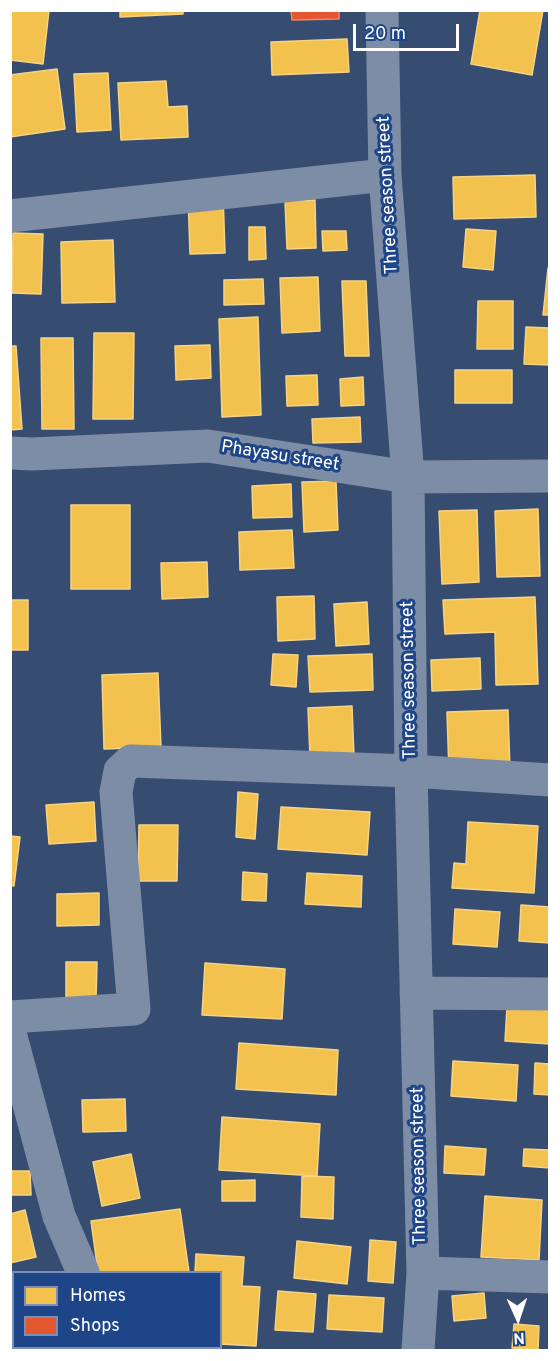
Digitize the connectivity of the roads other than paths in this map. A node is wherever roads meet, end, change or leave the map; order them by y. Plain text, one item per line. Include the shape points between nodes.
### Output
1 (382, 10) edge
2 (385, 175) junction
3 (10, 216) edge
4 (10, 453) edge
5 (549, 476) edge
6 (408, 477) junction
7 (411, 771) junction
8 (549, 780) edge
9 (416, 993) junction
10 (549, 994) edge
11 (10, 1017) edge
12 (10, 1033) edge
13 (83, 1271) edge
14 (423, 1273) junction
15 (549, 1277) edge
16 (418, 1350) edge

1 - 2 street, Three season street
2 - 3 street
2 - 6 street, Three season street
4 - 6 street, Phayasu street via 208,446
5 - 6 street, Phayasu street
6 - 7 street, Three season street
7 - 8 street
7 - 9 street, Three season street
7 - 11 street via 130,761 120,771 116,792 134,1009
9 - 10 street
9 - 14 street, Three season street
12 - 13 street via 59,1216
14 - 15 street
14 - 16 street, Three season street

